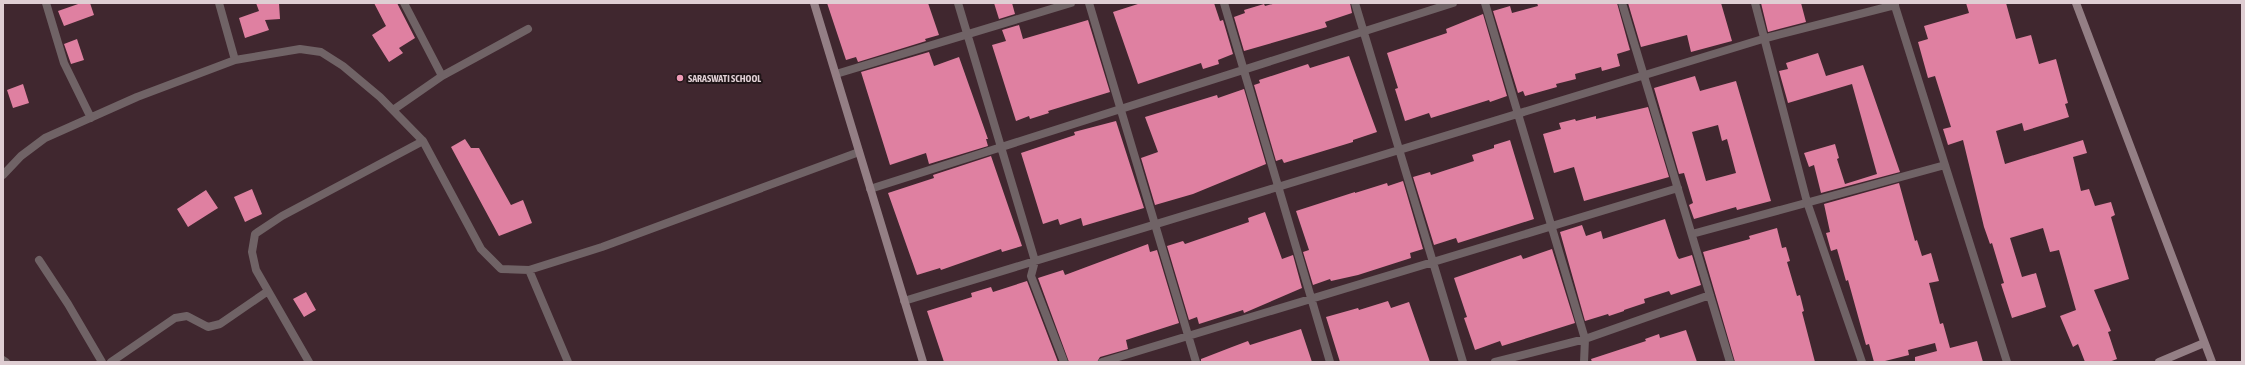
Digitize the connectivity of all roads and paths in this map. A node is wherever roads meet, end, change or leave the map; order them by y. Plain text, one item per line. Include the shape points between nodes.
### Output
1 (46, 3) edge
2 (219, 3) edge
3 (404, 3) edge
4 (814, 3) edge
5 (958, 3) edge
6 (1071, 3) edge
7 (1089, 3) edge
8 (1224, 3) edge
9 (1356, 3) edge
10 (1453, 3) edge
11 (1485, 3) edge
12 (1622, 3) edge
13 (1755, 3) edge
14 (2076, 3) edge
15 (1894, 4) edge
16 (528, 29) dead end
17 (1364, 31) junction
18 (968, 34) junction
19 (1766, 38) junction
20 (235, 60) junction
21 (1243, 70) junction
22 (836, 74) junction
23 (1644, 75) junction
24 (442, 76) junction
25 (1121, 109) junction
26 (393, 110) junction
27 (1518, 114) junction
28 (91, 118) junction
29 (423, 141) junction
30 (1001, 147) junction
31 (1399, 150) junction
32 (859, 152) junction
33 (1944, 165) junction
34 (3, 175) edge
35 (1278, 187) junction
36 (1678, 188) junction
37 (870, 189) junction
38 (1807, 202) junction
39 (1155, 224) junction
40 (1551, 226) junction
41 (1692, 234) junction
42 (39, 260) dead end
43 (1035, 261) junction
44 (1433, 262) junction
45 (529, 270) junction
46 (268, 291) junction
47 (1710, 295) junction
48 (1311, 298) junction
49 (904, 301) junction
50 (1188, 336) junction
51 (1585, 339) junction
52 (2204, 343) junction
53 (3, 360) edge
54 (6, 362) edge
55 (102, 362) edge
56 (111, 362) edge
57 (309, 362) edge
58 (568, 362) edge
59 (923, 362) edge
60 (1064, 362) edge
61 (1102, 362) edge
62 (1196, 362) edge
63 (1330, 362) edge
64 (1463, 362) edge
65 (1495, 362) edge
66 (1584, 362) edge
67 (1730, 362) edge
68 (1862, 362) edge
69 (2008, 362) edge
70 (2159, 362) edge
71 (2212, 362) edge

1 - 28 street via 64,63
2 - 20 street
3 - 24 street
4 - 22 street
5 - 18 street
6 - 18 street
7 - 25 street
8 - 21 street
9 - 17 street
10 - 17 street
11 - 27 street
12 - 23 street
13 - 19 street
14 - 52 street
15 - 19 street
15 - 33 street
16 - 24 street
17 - 21 street
17 - 31 street
18 - 22 street
18 - 30 street
19 - 23 street
19 - 38 street
20 - 26 street via 300,49 320,52 343,66
20 - 28 street via 137,97
21 - 25 street
21 - 35 street
22 - 32 street
23 - 27 street
23 - 36 street
24 - 26 street
25 - 30 street
25 - 39 street
26 - 29 street
27 - 31 street
27 - 40 street
28 - 34 street via 45,138 21,156
29 - 45 street via 481,248 501,270
29 - 46 street via 282,216 255,234 252,252 256,270
30 - 37 street
30 - 43 street
31 - 35 street
31 - 44 street
32 - 37 street
32 - 45 street via 602,247
33 - 38 street
33 - 69 street
35 - 39 street
35 - 48 street
36 - 40 street
36 - 41 street
37 - 49 street
38 - 41 street
38 - 68 street
39 - 43 street
39 - 50 street
40 - 44 street
40 - 51 street
41 - 47 street
42 - 55 street
43 - 49 street
43 - 60 street via 1031,276
44 - 48 street
44 - 64 street
45 - 58 street
46 - 56 street via 220,324 208,327 187,316 175,318
46 - 57 street
47 - 51 street
47 - 67 street
48 - 50 street
48 - 63 street
49 - 59 street
50 - 61 street
50 - 62 street
51 - 65 street
51 - 66 street
52 - 70 street
52 - 71 street
53 - 54 street

